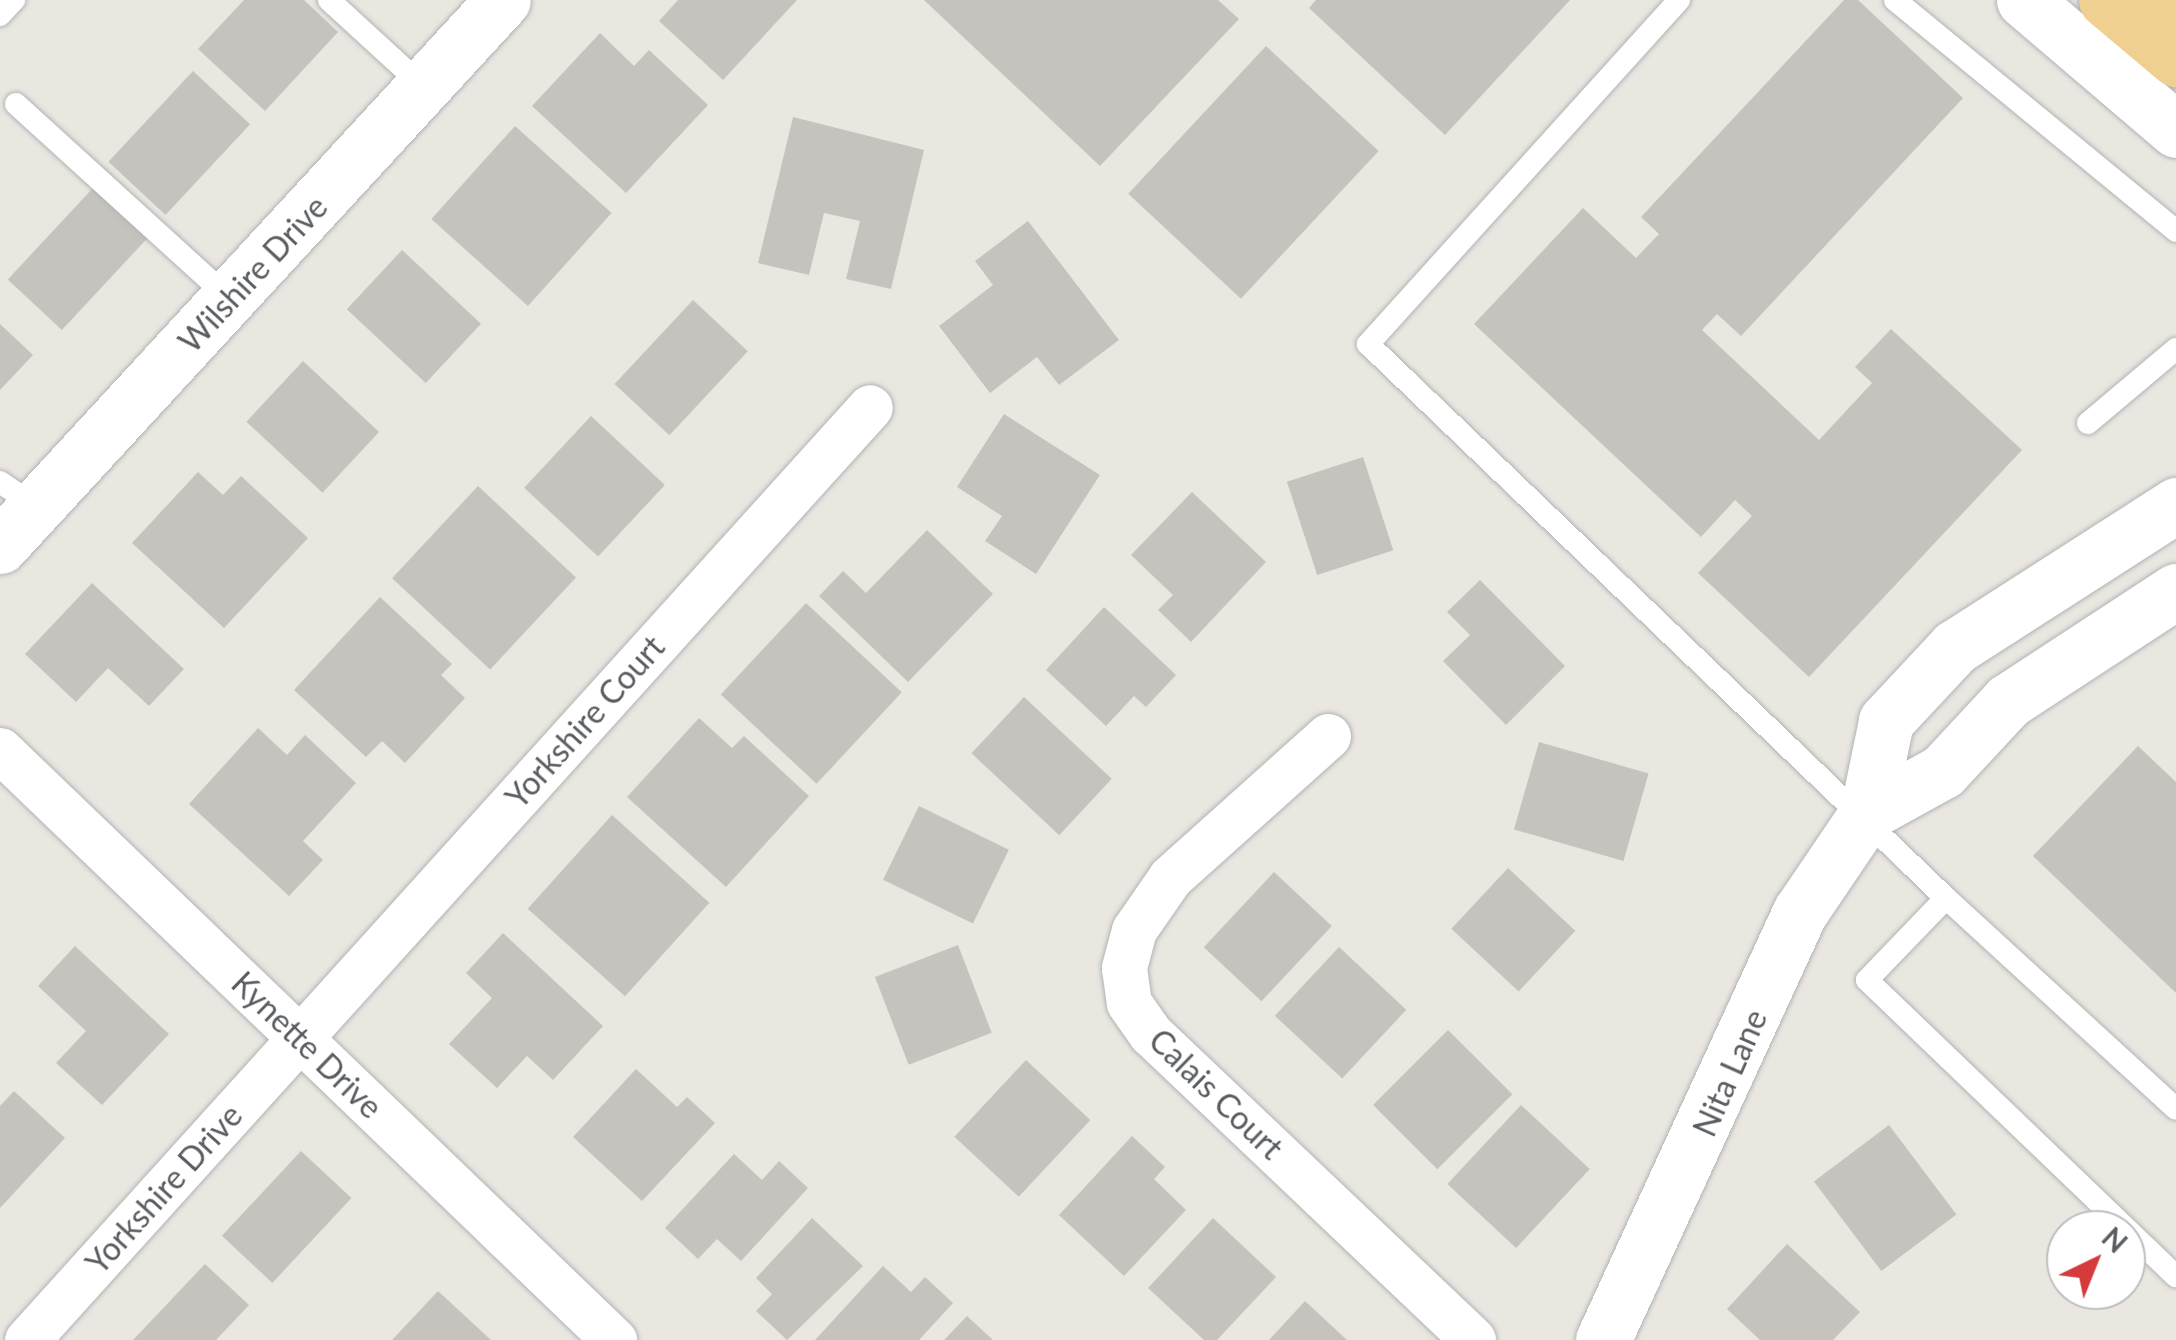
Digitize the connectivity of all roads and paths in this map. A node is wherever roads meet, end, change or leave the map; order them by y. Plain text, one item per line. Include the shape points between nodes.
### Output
1 (14, 0) edge
2 (329, 0) edge
3 (502, 0) edge
4 (1679, 0) edge
5 (1895, 0) edge
6 (2024, 0) edge
7 (2106, 0) edge
8 (0, 15) edge
9 (2176, 59) edge
10 (424, 87) junction
11 (16, 104) dead end
12 (2176, 130) edge
13 (2176, 231) edge
14 (230, 298) junction
15 (2176, 349) edge
16 (870, 407) dead end
17 (2088, 423) dead end
18 (18, 494) edge
19 (2176, 505) edge
20 (0, 546) edge
21 (2176, 591) edge
22 (1328, 736) dead end
23 (0, 750) edge
24 (1867, 813) junction
25 (1946, 898) junction
26 (300, 1038) junction
27 (2176, 1108) edge
28 (2176, 1276) edge
29 (28, 1340) edge
30 (614, 1340) edge
31 (1473, 1340) edge
32 (1603, 1340) edge

1 - 8 lane
2 - 10 lane
3 - 10 street, Wilshire Drive
4 - 24 lane via 1368,344 1812,774
5 - 13 lane
6 - 12 street
7 - 9 highway
10 - 14 street, Wilshire Drive
11 - 14 lane
14 - 18 street, Wilshire Drive
15 - 17 lane
16 - 26 street, Yorkshire Court
18 - 20 street, Wilshire Drive
19 - 24 street, Nita Lane via 1956,647 1886,721
21 - 24 street, Nita Lane via 2008,701 1943,772
22 - 31 street, Calais Court via 1170,878 1134,930 1124,968 1129,1002 1151,1034
23 - 26 street, Kynette Drive
24 - 25 lane
24 - 32 street, Nita Lane via 1800,912
25 - 27 lane
25 - 28 lane via 1867,980
26 - 29 street, Yorkshire Drive
26 - 30 street, Kynette Drive

